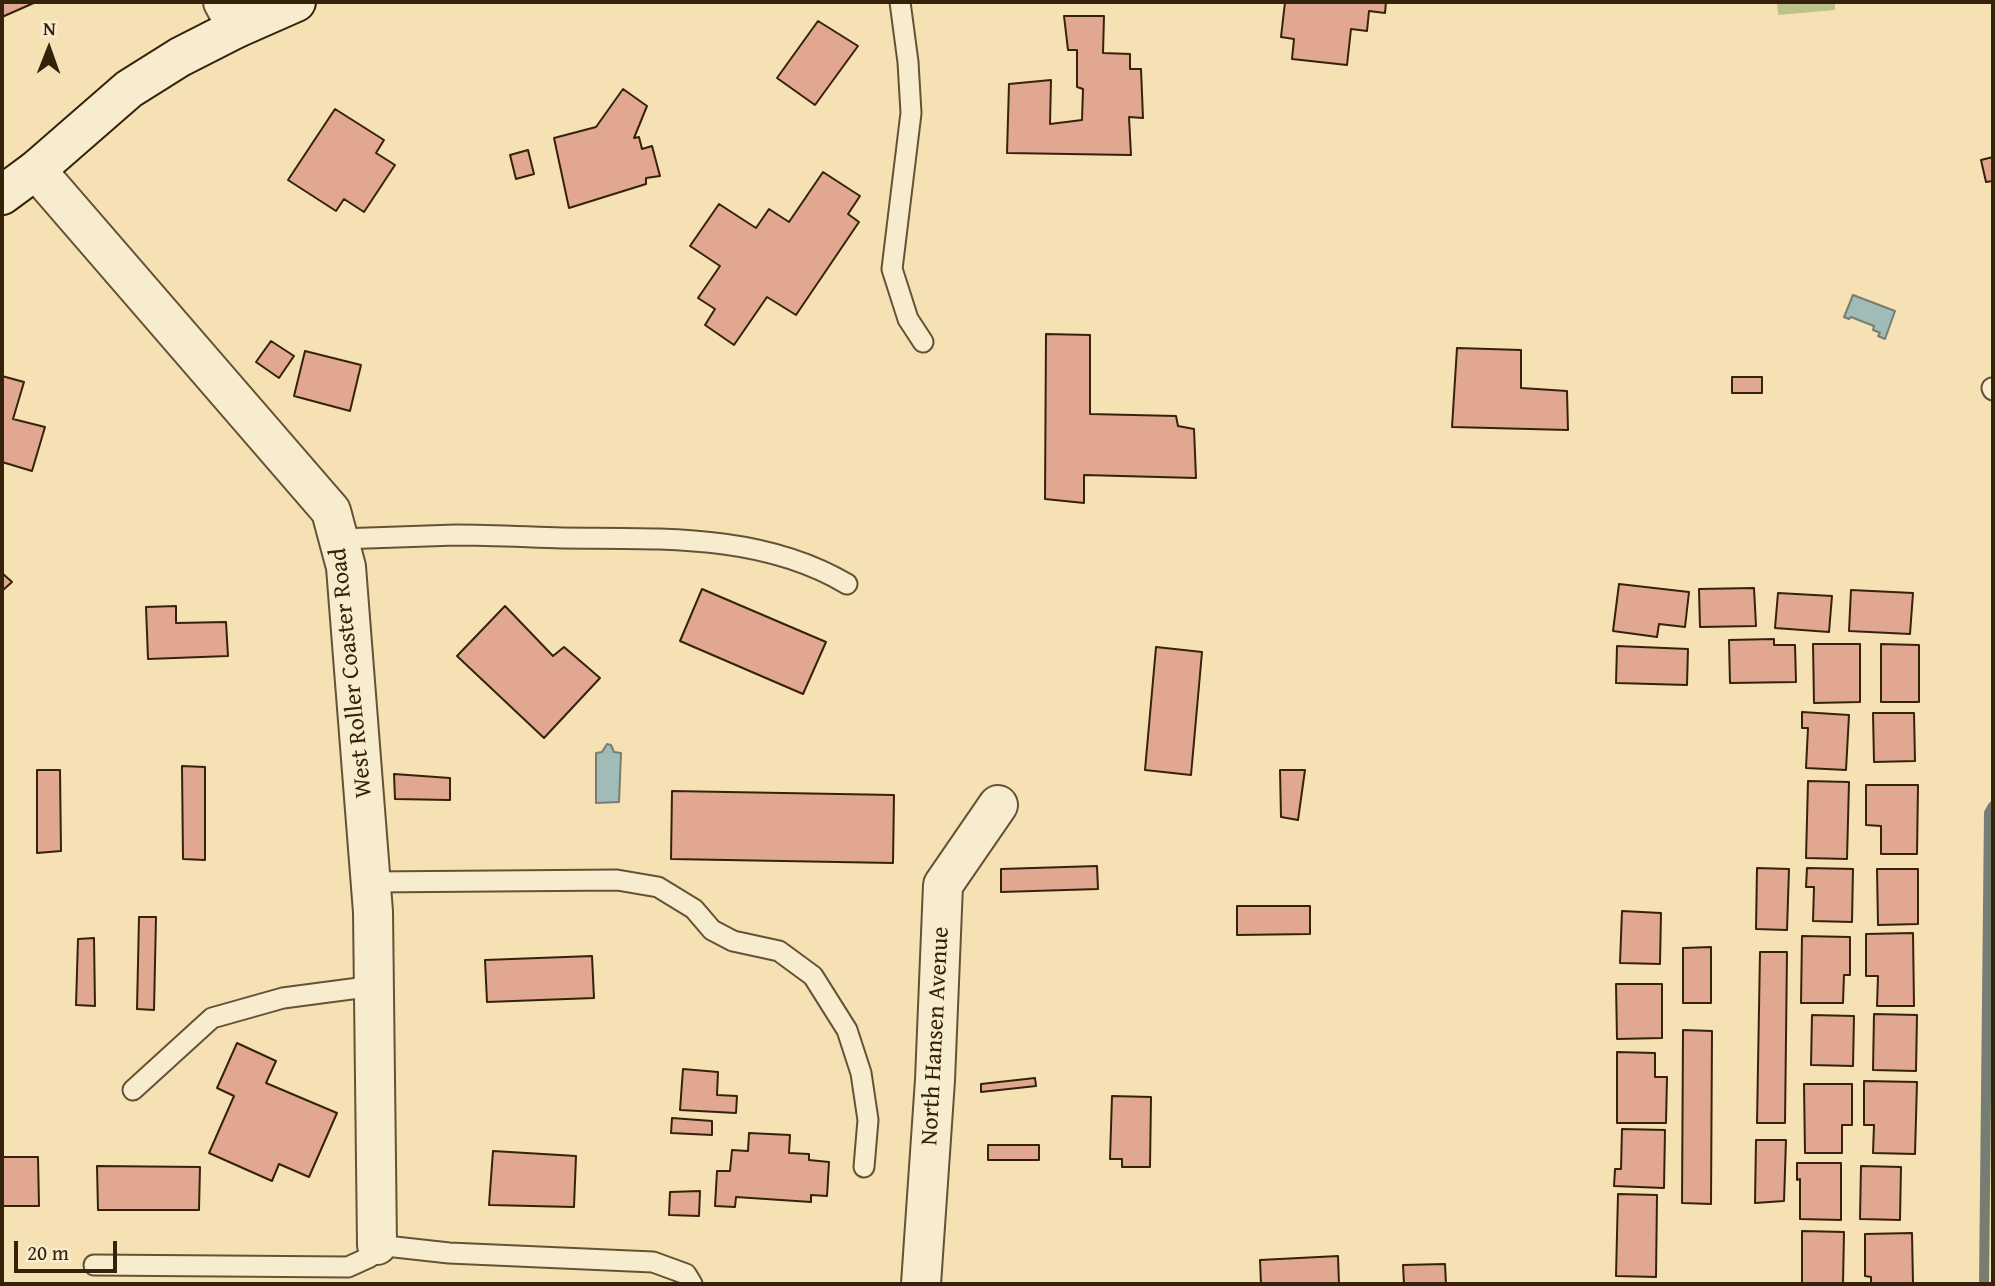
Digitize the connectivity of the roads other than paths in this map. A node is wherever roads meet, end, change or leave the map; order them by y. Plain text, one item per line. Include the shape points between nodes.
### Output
1 (296, 2) edge
2 (900, 2) edge
3 (230, 15) edge
4 (36, 170) junction
5 (2, 195) edge
6 (923, 342) dead end
7 (339, 539) junction
8 (847, 584) dead end
9 (998, 804) dead end
10 (371, 882) junction
11 (374, 986) junction
12 (133, 1090) dead end
13 (864, 1167) dead end
14 (377, 1245) junction
15 (94, 1265) dead end
16 (692, 1284) edge
17 (921, 1284) edge

1 - 3 street
2 - 6 lane via 911,113 892,269 908,318
3 - 4 street via 180,57 129,89
4 - 5 street
4 - 7 street, West Roller Coaster Road via 331,511
7 - 8 lane via 457,535 730,544 776,553
7 - 10 street, West Roller Coaster Road via 346,567
9 - 17 street, North Hansen Avenue via 943,885
10 - 11 street, West Roller Coaster Road
10 - 13 lane via 630,882 658,887 694,908 712,930 733,941 779,951 813,976 847,1030 867,1120
11 - 12 lane via 283,998 212,1018
11 - 14 street, West Roller Coaster Road
14 - 15 lane via 370,1257 348,1267
14 - 16 lane via 449,1253 653,1262 685,1274

